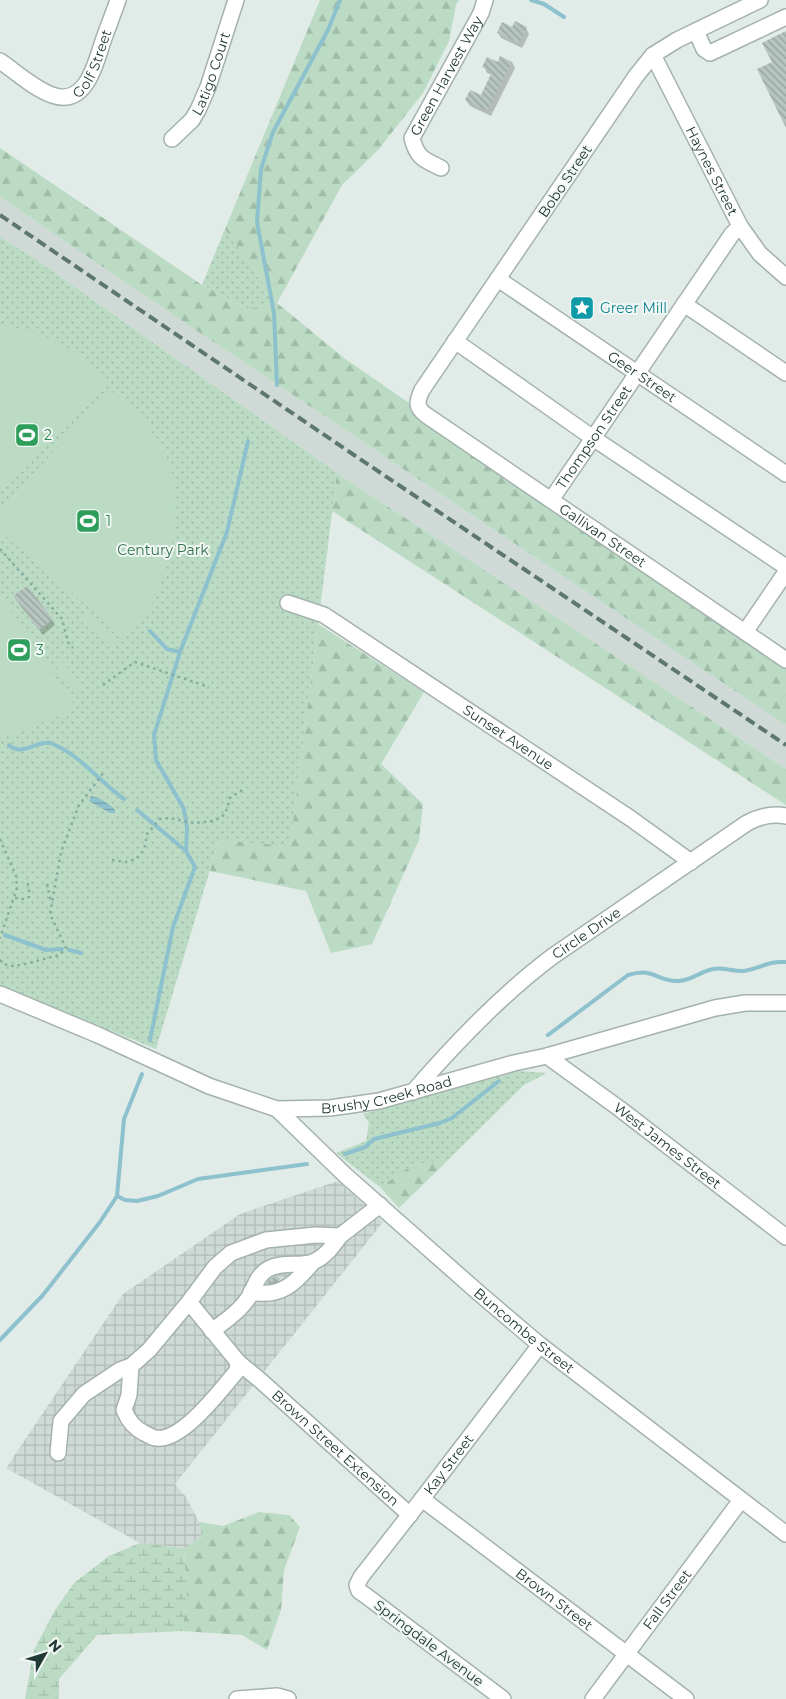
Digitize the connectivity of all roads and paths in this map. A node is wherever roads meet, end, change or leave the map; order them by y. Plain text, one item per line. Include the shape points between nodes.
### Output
1 (118, 0) edge
2 (236, 0) edge
3 (485, 0) edge
4 (760, 0) edge
5 (786, 17) edge
6 (696, 31) junction
7 (653, 55) junction
8 (0, 61) edge
9 (172, 139) dead end
10 (441, 168) dead end
11 (740, 226) junction
12 (786, 277) edge
13 (498, 278) junction
14 (684, 304) junction
15 (456, 341) junction
16 (637, 373) junction
17 (786, 373) edge
18 (420, 410) joint
19 (592, 438) junction
20 (786, 474) edge
21 (551, 500) junction
22 (0, 549) edge
23 (786, 567) edge
24 (786, 572) edge
25 (288, 603) dead end
26 (745, 632) junction
27 (73, 648) dead end
28 (786, 660) edge
29 (103, 685) dead end
30 (209, 687) dead end
31 (104, 772) dead end
32 (245, 788) dead end
33 (786, 816) edge
34 (0, 839) edge
35 (112, 860) dead end
36 (691, 862) junction
37 (26, 879) dead end
38 (46, 884) dead end
39 (15, 898) junction
40 (52, 904) junction
41 (0, 938) edge
42 (0, 960) edge
43 (0, 994) edge
44 (786, 1003) edge
45 (547, 1056) junction
46 (413, 1092) junction
47 (277, 1109) junction
48 (380, 1205) junction
49 (340, 1236) junction
50 (786, 1237) edge
51 (313, 1262) junction
52 (251, 1292) junction
53 (189, 1302) junction
54 (212, 1331) junction
55 (540, 1345) junction
56 (238, 1362) junction
57 (131, 1366) junction
58 (58, 1453) dead end
59 (422, 1499) junction
60 (741, 1500) junction
61 (410, 1515) junction
62 (786, 1534) edge
63 (357, 1585) joint
64 (627, 1654) junction
65 (237, 1699) edge
66 (288, 1699) edge
67 (503, 1699) edge
68 (593, 1699) edge
69 (686, 1699) edge

1 - 8 street, Golf Street via 99,56 87,83 78,92 54,96
2 - 9 street, Latigo Court via 198,110
3 - 10 street, Green Harvest Way via 481,13 412,138 415,151 424,160
4 - 6 street, Bobo Street
5 - 6 street via 710,53 704,49
6 - 7 street, Bobo Street
7 - 11 street, Haynes Street
7 - 13 street, Bobo Street
11 - 12 street, Haynes Street via 760,254
11 - 14 street, Thompson Street
13 - 15 street, Bobo Street
13 - 16 street, Geer Street
14 - 16 street, Thompson Street
14 - 17 street
15 - 18 street, Bobo Street via 422,390 418,399
15 - 19 street
16 - 19 street, Thompson Street
16 - 20 street, Geer Street
18 - 21 street, Gallivan Street
19 - 21 street, Thompson Street
19 - 23 street
21 - 26 street, Gallivan Street
22 - 27 path via 62,619 68,642
24 - 26 street
25 - 36 street, Sunset Avenue via 324,615
26 - 28 street, Gallivan Street
29 - 30 path via 135,662
31 - 40 path via 79,806 60,852
32 - 35 path via 230,798 222,817 194,823 164,818 147,834 145,846 136,859 126,862
33 - 36 street, Circle Drive via 772,814 758,818
34 - 39 path via 16,876
36 - 46 street, Circle Drive via 527,976 447,1052
37 - 39 path via 29,897
38 - 40 path
39 - 41 path
40 - 42 path via 50,914 64,942 66,948 63,952 53,958 21,966 4,964
43 - 47 street, Brushy Creek Road via 209,1086
44 - 45 street, Brushy Creek Road via 745,1003 714,1008
45 - 46 street, Brushy Creek Road
45 - 50 street, West James Street
46 - 47 street, Brushy Creek Road via 346,1106
47 - 48 street, Buncombe Street
48 - 49 street
48 - 55 street, Buncombe Street
49 - 51 street via 331,1250
49 - 53 street via 316,1234 266,1240 231,1253 215,1267
51 - 52 street via 302,1276 274,1294
51 - 52 street via 281,1264 267,1269 256,1280
52 - 54 street via 235,1313
53 - 54 street, Brown Street Extension
53 - 57 street via 149,1350
54 - 56 street, Brown Street Extension
55 - 59 street, Kay Street
55 - 60 street, Buncombe Street
56 - 57 street via 237,1371 196,1418 172,1435 155,1438 140,1431 124,1410 129,1395
56 - 61 street, Brown Street Extension
57 - 58 street via 84,1394 61,1421
59 - 61 street, Kay Street
59 - 64 street, Brown Street
60 - 62 street, Buncombe Street
60 - 64 street, Fall Street
61 - 63 street, Kay Street
63 - 67 street, Springdale Avenue via 365,1595
64 - 68 street, Fall Street
64 - 69 street, Brown Street
65 - 66 street via 277,1696

